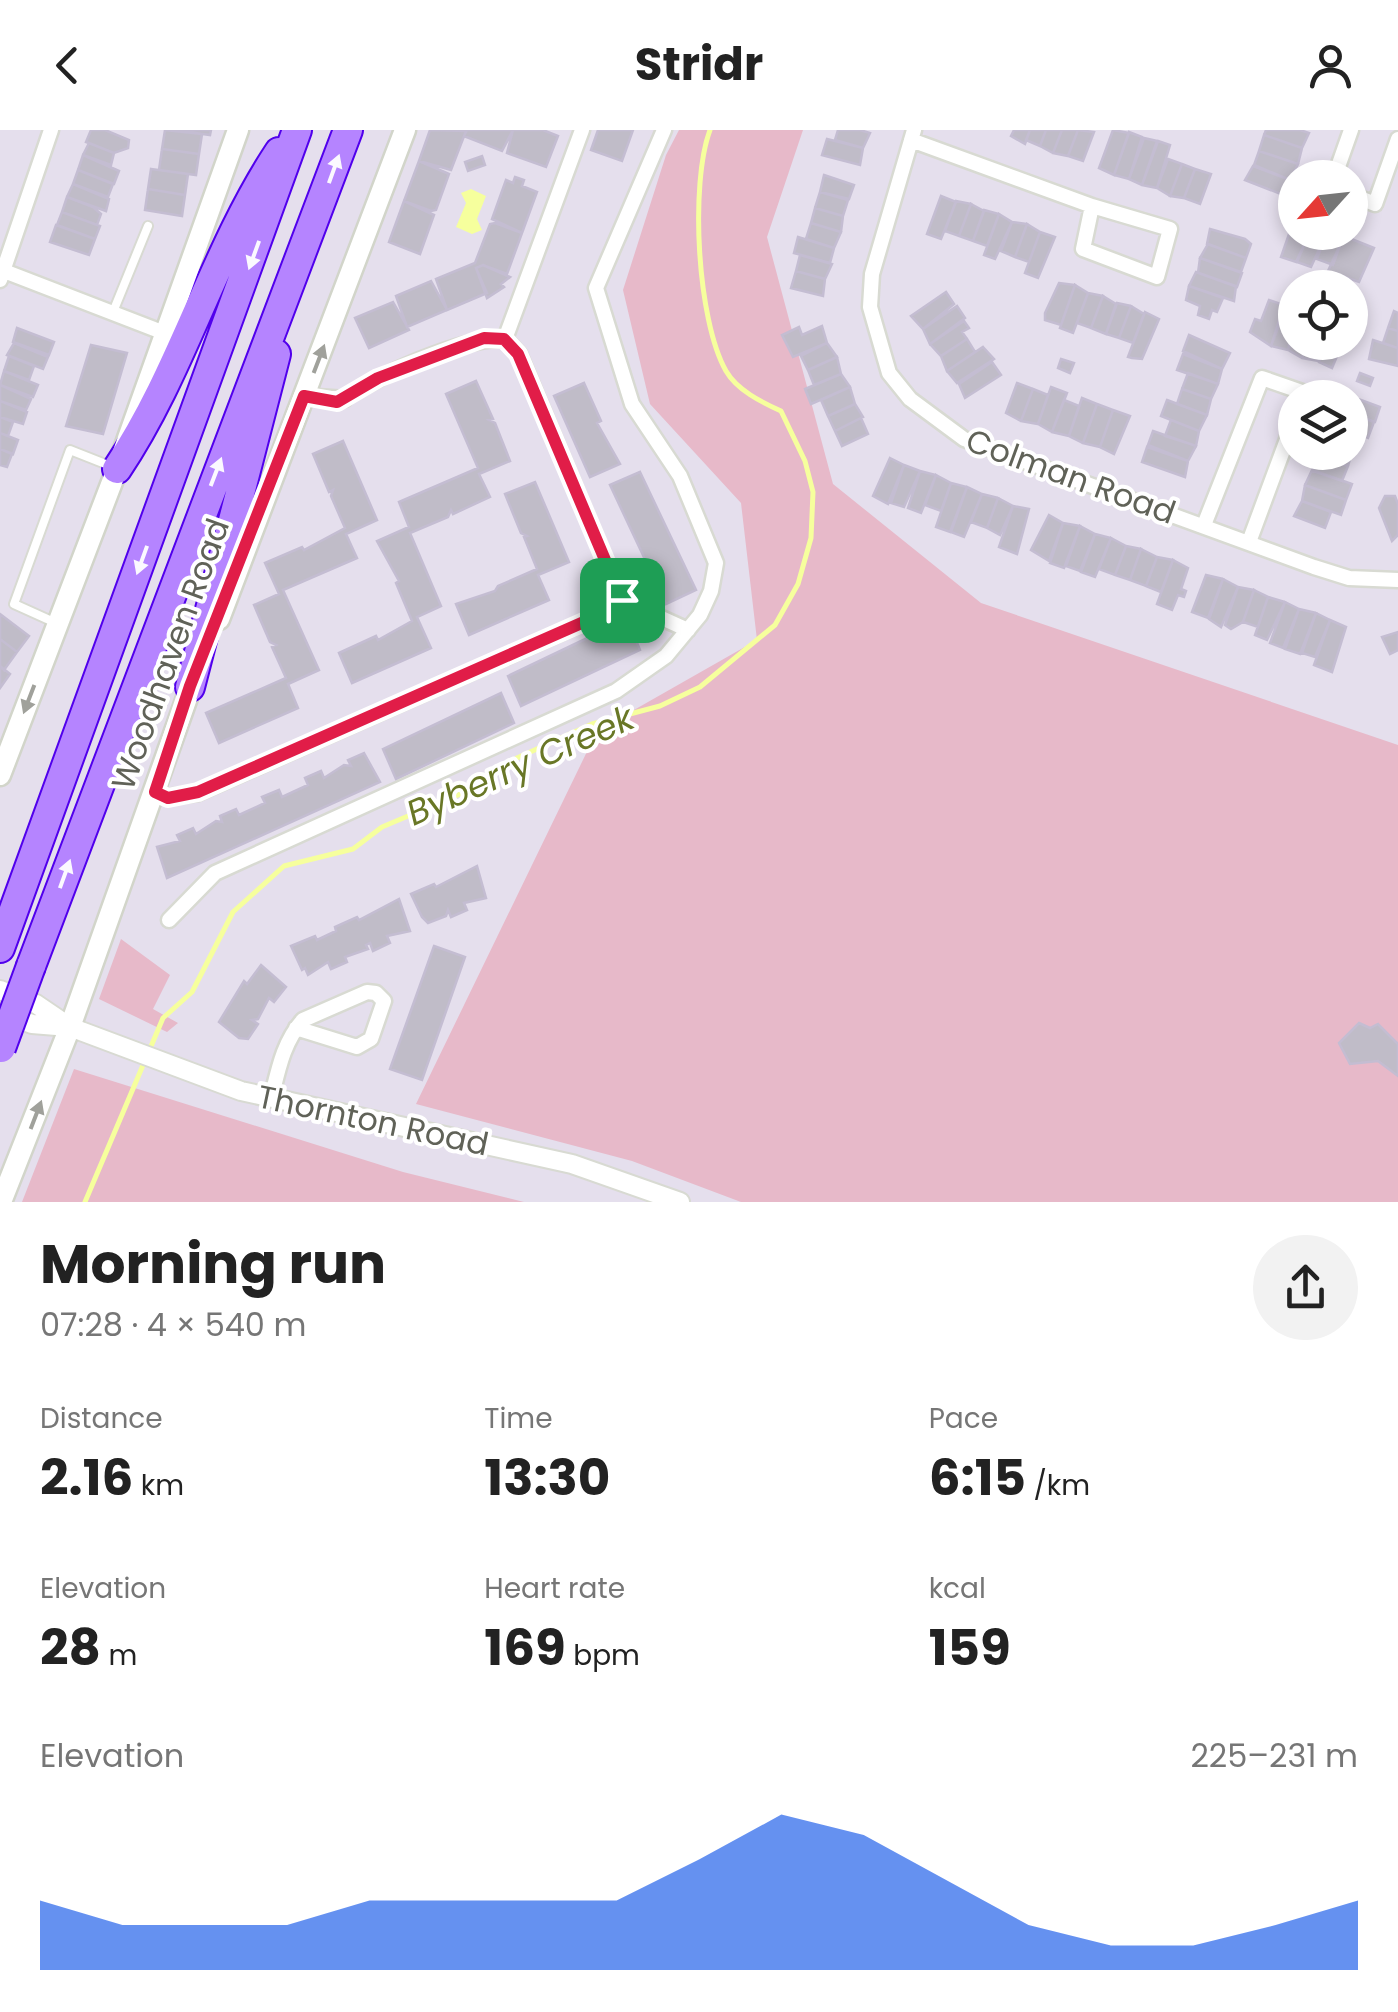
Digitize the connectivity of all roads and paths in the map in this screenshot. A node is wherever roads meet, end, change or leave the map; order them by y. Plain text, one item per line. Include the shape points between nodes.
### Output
1 (51, 130) edge
2 (238, 130) edge
3 (295, 130) edge
4 (348, 130) edge
5 (405, 130) edge
6 (582, 130) edge
7 (664, 130) edge
8 (1351, 130) edge
9 (913, 135) edge
10 (1398, 139) edge
11 (1340, 160) edge
12 (1368, 201) edge
13 (1092, 206) junction
14 (148, 226) dead end
15 (297, 255) junction
16 (2, 275) edge
17 (113, 312) junction
18 (162, 332) junction
19 (504, 339) junction
20 (1278, 384) edge
21 (304, 396) junction
22 (1278, 464) edge
23 (117, 469) junction
24 (1204, 525) junction
25 (1249, 542) junction
26 (1398, 580) edge
27 (622, 600) junction
28 (59, 624) junction
29 (688, 630) junction
30 (190, 686) junction
31 (0, 774) edge
32 (155, 792) junction
33 (168, 920) dead end
34 (0, 948) edge
35 (0, 990) edge
36 (0, 1012) edge
37 (70, 1027) junction
38 (296, 1028) junction
39 (0, 1049) edge
40 (270, 1098) junction
41 (2, 1202) edge
42 (680, 1202) edge

1 - 16 street
2 - 18 main road
3 - 23 highway via 244,211 141,432
3 -> 34 highway, Woodhaven Road
15 -> 4 highway, Woodhaven Road
21 -> 5 main road, Woodhaven Road
6 - 19 street
7 - 29 street via 596,288 632,404 680,476 715,552 711,591
8 - 11 street
9 - 13 street
9 - 24 street, Colman Road via 872,274 870,306 888,373 932,420 964,439
10 - 12 street via 1375,204
13 - 13 street via 1082,249 1157,277 1170,229
14 - 17 lane
15 - 30 highway via 261,422
39 -> 15 highway, Woodhaven Road, bridge
16 - 17 street
17 - 18 street
18 - 23 main road
19 - 21 street via 464,342 337,402
19 - 27 street via 518,354
20 - 24 street via 1262,378
21 - 30 main road, Woodhaven Road
22 - 25 street
23 - 28 main road
23 - 28 lane via 70,450 14,604
24 - 25 street, Colman Road
25 - 26 street, Colman Road via 1349,578
27 - 29 street
27 - 32 street via 198,792 168,798
28 -> 31 main road
29 - 33 street via 666,656 616,691 215,873
30 - 32 main road, Woodhaven Road
32 - 37 main road, Woodhaven Road
35 - 37 street, Thornton Road
36 - 37 street, Thornton Road via 32,1024
37 - 40 street, Thornton Road
41 -> 37 main road, Woodhaven Road
38 - 38 street via 357,1048 371,1038 384,1002 367,992
38 - 40 street
40 - 42 street, Thornton Road via 572,1164

